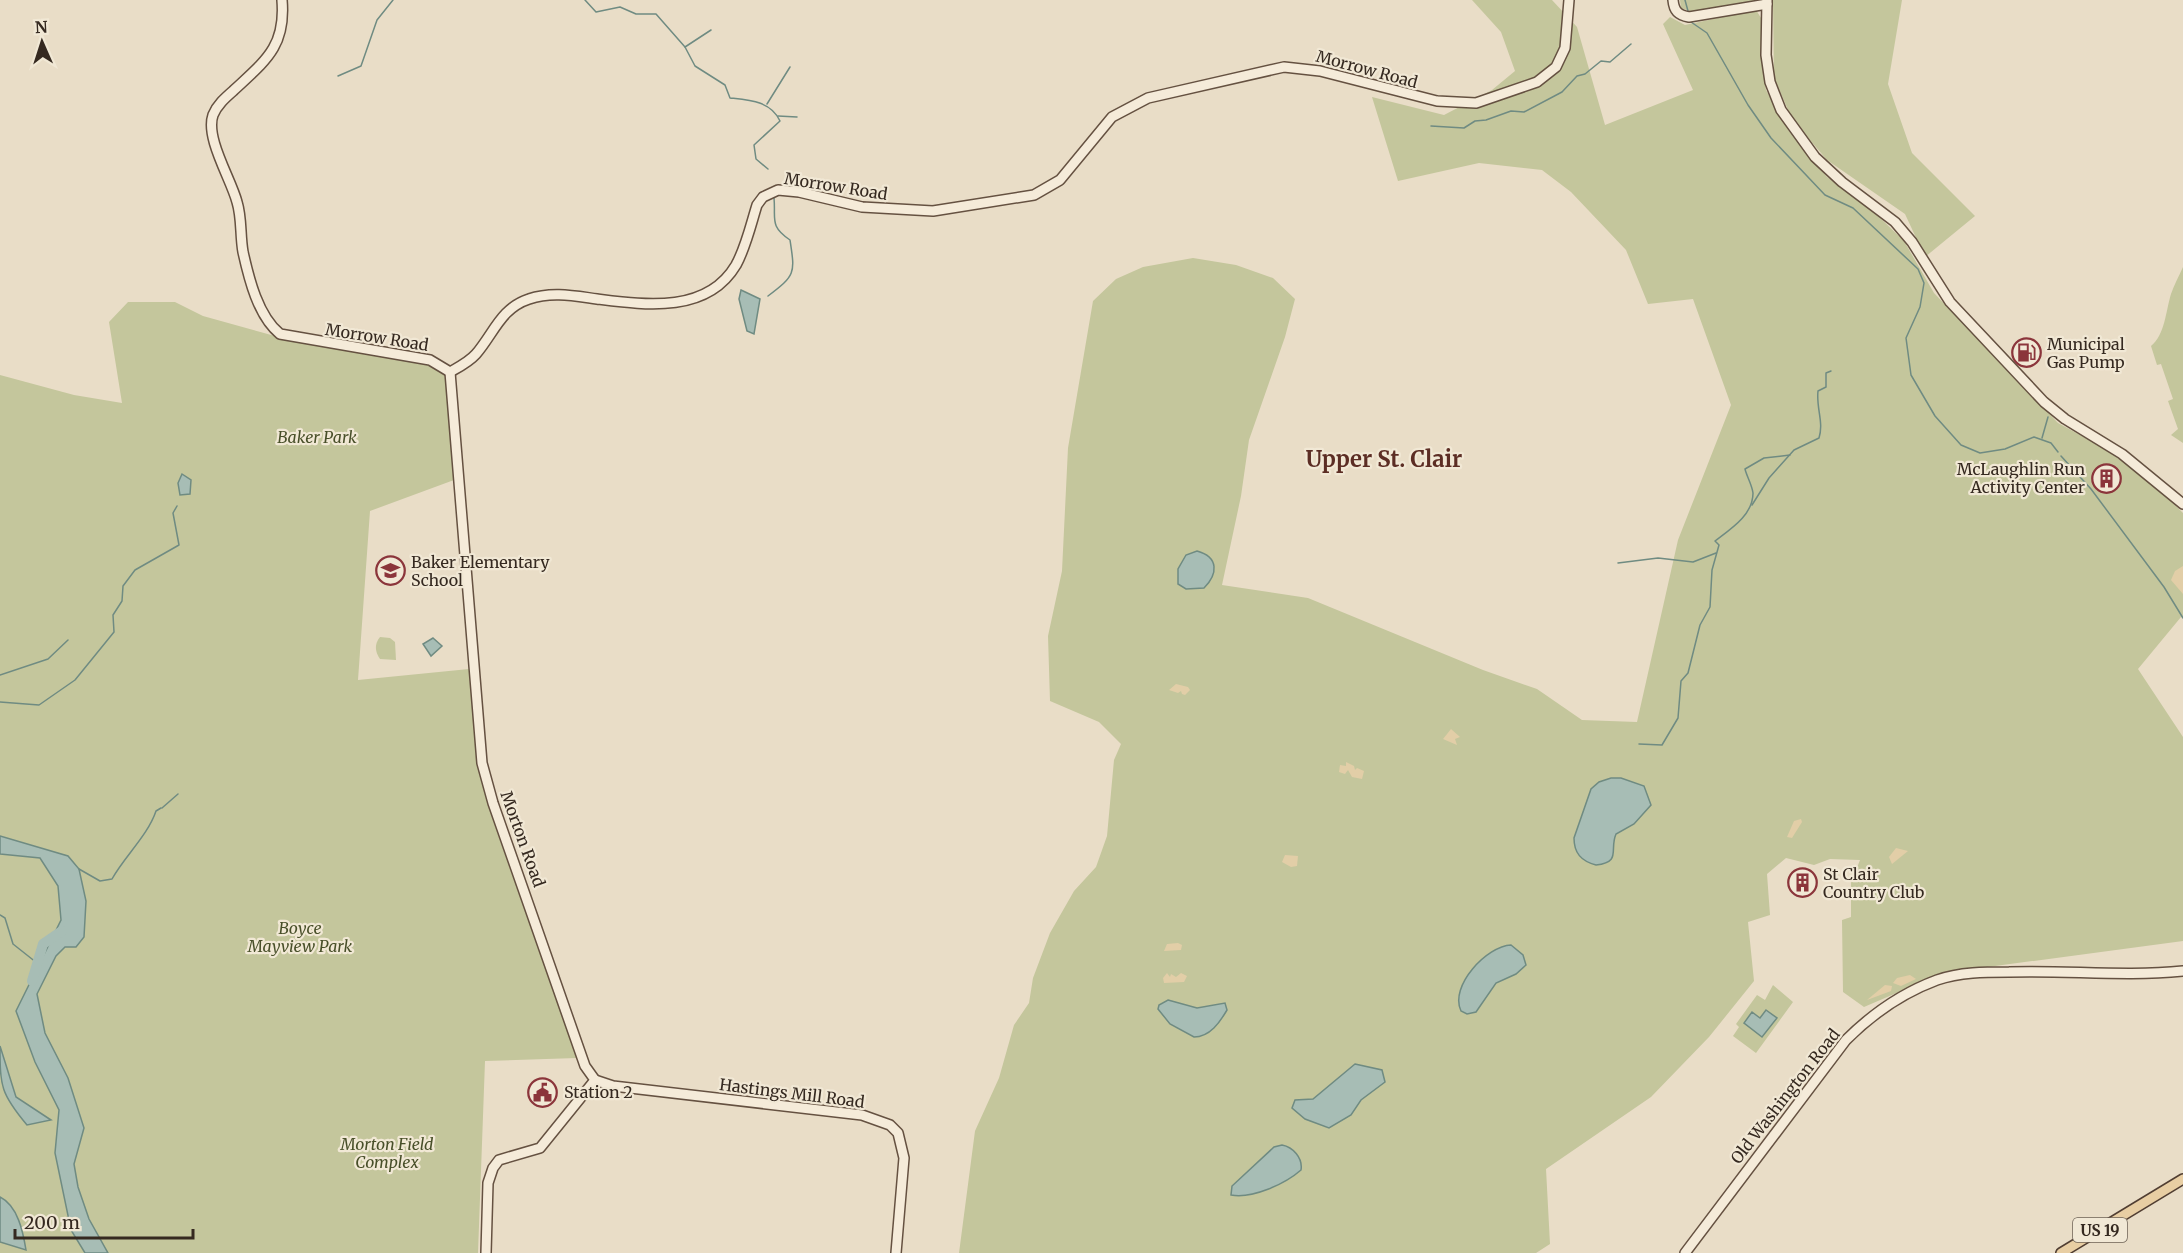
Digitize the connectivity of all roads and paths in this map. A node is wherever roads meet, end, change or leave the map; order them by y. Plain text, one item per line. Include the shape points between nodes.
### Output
1 (282, 0) edge
2 (1569, 0) edge
3 (1673, 0) edge
4 (1767, 2) edge
5 (450, 372) junction
6 (2183, 504) edge
7 (2183, 971) edge
8 (595, 1080) junction
9 (2183, 1179) edge
10 (486, 1253) edge
11 (896, 1253) edge
12 (1685, 1253) edge
13 (2061, 1253) edge

1 - 5 street, Morrow Road via 284,20 279,42 259,67 218,105 211,121 241,214 243,251 259,305 270,326 280,334 430,360
2 - 5 street, Morrow Road via 1565,48 1556,67 1537,82 1494,98 1476,103 1437,101 1320,71 1284,67 1148,98 1129,106 1099,130 1060,180 1034,195 933,211 862,207 778,190 763,197 757,205 735,267 707,292 660,306 567,295 528,299 502,316 475,356
3 - 4 street via 1676,11 1694,17
4 - 6 street via 1770,82 1782,110 1815,157 1895,222 1950,302 2049,406 2116,449
5 - 8 street, Morton Road via 482,763 585,1066
7 - 12 street, Old Washington Road via 1974,972 1938,980 1906,994 1876,1013 1846,1040
8 - 10 street via 540,1148 499,1160 493,1168 488,1183
8 - 11 street, Hastings Mill Road via 613,1086 816,1109 884,1121 898,1133 904,1158
9 - 13 main road, US 19

